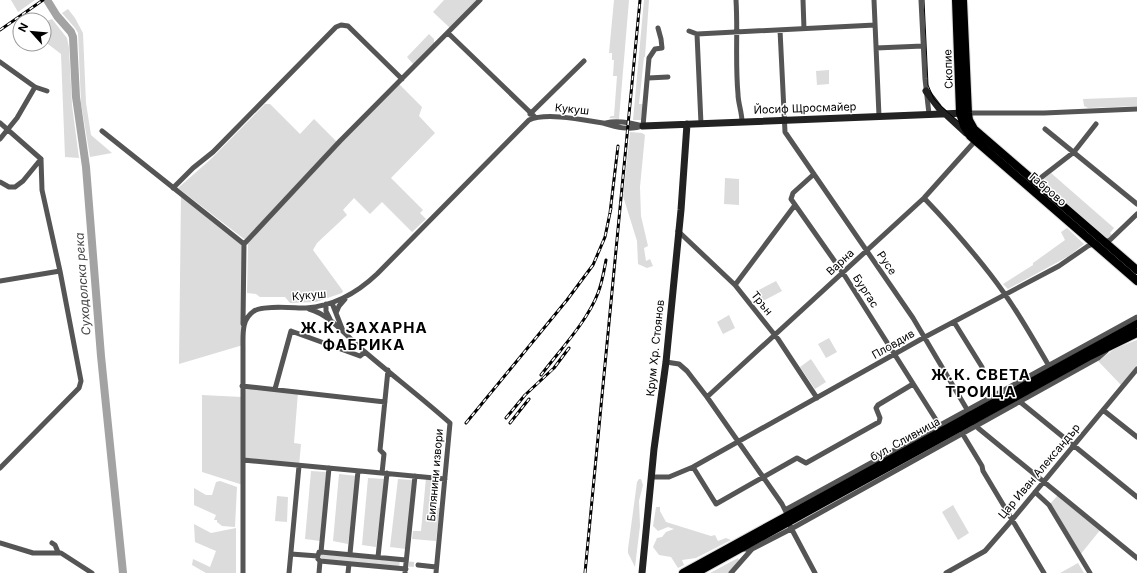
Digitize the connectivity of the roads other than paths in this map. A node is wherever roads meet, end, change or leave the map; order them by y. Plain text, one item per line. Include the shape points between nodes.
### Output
1 (480, 0) edge
2 (736, 0) edge
3 (803, 0) edge
4 (874, 0) edge
5 (921, 0) edge
6 (956, 0) edge
7 (963, 0) edge
8 (875, 25) junction
9 (658, 28) dead end
10 (804, 29) junction
11 (780, 30) junction
12 (689, 31) dead end
13 (738, 32) junction
14 (448, 33) junction
15 (697, 34) junction
16 (923, 46) junction
17 (876, 48) junction
18 (584, 61) dead end
19 (0, 62) edge
20 (668, 77) dead end
21 (648, 78) junction
22 (402, 79) junction
23 (35, 87) junction
24 (48, 91) dead end
25 (926, 91) junction
26 (1137, 109) edge
27 (945, 113) junction
28 (929, 114) junction
29 (961, 114) junction
30 (532, 116) junction
31 (879, 116) junction
32 (784, 120) junction
33 (742, 122) junction
34 (0, 123) edge
35 (687, 124) junction
36 (701, 124) junction
37 (1096, 124) dead end
38 (643, 126) junction
39 (1045, 129) dead end
40 (7, 130) junction
41 (102, 131) dead end
42 (975, 135) junction
43 (0, 139) edge
44 (1074, 152) junction
45 (41, 159) junction
46 (814, 174) junction
47 (0, 182) edge
48 (1032, 185) junction
49 (173, 188) junction
50 (924, 198) junction
51 (1137, 204) edge
52 (795, 205) junction
53 (1137, 214) edge
54 (678, 231) junction
55 (1104, 242) junction
56 (244, 244) junction
57 (1094, 244) junction
58 (867, 251) junction
59 (60, 270) junction
60 (1137, 270) edge
61 (843, 273) junction
62 (0, 281) edge
63 (1137, 281) edge
64 (735, 285) junction
65 (1005, 295) junction
66 (347, 297) junction
67 (329, 304) junction
68 (305, 308) junction
69 (336, 313) junction
70 (1137, 317) edge
71 (332, 322) junction
72 (954, 322) junction
73 (1137, 324) edge
74 (243, 329) junction
75 (343, 332) junction
76 (1137, 333) edge
77 (775, 335) junction
78 (925, 338) junction
79 (1114, 344) junction
80 (365, 352) junction
81 (895, 354) junction
82 (666, 362) junction
83 (1049, 366) junction
84 (982, 367) dead end
85 (1137, 369) edge
86 (388, 370) junction
87 (913, 384) junction
88 (242, 386) junction
89 (275, 389) junction
90 (707, 397) junction
91 (816, 398) junction
92 (1019, 401) junction
93 (385, 402) junction
94 (1103, 410) junction
95 (972, 418) junction
96 (940, 426) junction
97 (962, 433) junction
98 (1137, 437) edge
99 (738, 442) junction
100 (1073, 446) junction
101 (243, 460) junction
102 (299, 466) junction
103 (693, 467) junction
104 (0, 468) edge
105 (329, 468) junction
106 (358, 471) junction
107 (385, 473) junction
108 (415, 476) junction
109 (651, 477) junction
110 (763, 478) junction
111 (445, 479) junction
112 (1044, 482) junction
113 (1035, 492) junction
114 (1137, 497) edge
115 (788, 520) junction
116 (1012, 520) junction
117 (0, 543) edge
118 (52, 543) dead end
119 (752, 549) junction
120 (735, 551) junction
121 (58, 552) junction
122 (291, 554) junction
123 (350, 554) junction
124 (320, 556) junction
125 (378, 557) junction
126 (1137, 558) edge
127 (349, 564) junction
128 (418, 565) tunnel mouth
129 (377, 566) junction
130 (407, 566) edge
131 (436, 566) junction
132 (685, 572) edge
133 (92, 573) edge
134 (243, 573) edge
135 (289, 573) edge
136 (319, 573) edge
137 (348, 573) edge
138 (376, 573) edge
139 (436, 573) edge
140 (642, 573) edge
141 (696, 573) edge
142 (731, 573) edge
143 (815, 573) edge
144 (946, 573) edge
145 (1044, 573) edge
146 (1090, 573) edge

1 - 14 street
2 - 13 street
3 - 10 street
4 - 8 street
5 - 16 street, Скопие
6 - 29 main road, Скопие
7 - 29 main road, Скопие
8 - 10 street
8 - 17 street
9 - 21 street via 662,48 655,50 649,58
10 - 11 street
11 - 13 street
11 - 32 street, Русе
12 - 15 street
13 - 15 street
13 - 33 street via 738,96
14 - 22 street
14 - 30 street
15 - 36 street
16 - 17 street
16 - 25 street, Скопие
17 - 31 street
18 - 30 street
19 - 23 street
20 - 21 street
21 - 38 street
22 - 49 street via 348,26 336,27
22 - 56 street
23 - 24 street
23 - 40 street
25 - 27 street, Габрово
25 - 28 street, Скопие
26 - 29 street
27 - 28 street, Йосиф Щросмайер
27 - 29 street, Йосиф Щросмайер
27 - 42 street, Габрово
28 - 31 street, Йосиф Щросмайер
29 - 42 main road, Скопие via 969,120
30 - 38 street, Кукуш via 636,129
30 - 66 street, Кукуш via 377,274
31 - 32 street, Йосиф Щросмайер
32 - 33 street, Йосиф Щросмайер
32 - 46 street, Русе via 785,132
33 - 36 street, Йосиф Щросмайер
34 - 40 street
35 - 36 street, Йосиф Щросмайер
35 - 38 street, Йосиф Щросмайер
35 - 54 street, Крум Хр. Стоянов
37 - 44 street
39 - 44 street
40 - 43 street
40 - 45 street
41 - 49 street
42 - 48 main road, Габрово
42 - 50 street, Варна
44 - 48 street
44 - 51 street
45 - 47 street via 15,188
45 - 59 street via 42,190
46 - 52 street via 791,195
46 - 58 street, Русе
48 - 55 main road, Габрово
48 - 57 main road, Габрово
49 - 56 street
50 - 58 street, Варна
50 - 65 street via 948,223
52 - 61 street, Бургас
52 - 64 street
53 - 55 street, Пловдив via 1110,240
54 - 64 street, Трън
54 - 82 street, Крум Хр. Стоянов
55 - 57 street, Пловдив
55 - 60 main road, Габрово
56 - 74 street
57 - 63 main road, Габрово
57 - 65 street, Пловдив
58 - 61 street, Варна
58 - 78 street, Русе
59 - 62 street
59 - 104 street via 80,385
61 - 77 street, Варна
61 - 81 street, Бургас
64 - 77 street, Трън
65 - 72 street, Пловдив
65 - 83 street
66 - 67 street, Кукуш
66 - 69 street
67 - 68 street, Кукуш
67 - 69 street, Билянини извори
67 - 71 street, Билянини извори via 326,311
68 - 71 street, Билянини извори via 319,312
68 - 74 street, Кукуш via 258,309 248,316
69 - 75 street, Билянини извори
70 - 83 street, бул. Сливница
71 - 75 street, Билянини извори
72 - 78 street, Пловдив
72 - 84 street
73 - 95 main road, бул. Сливница
74 - 88 street
75 - 80 street, Билянини извори
76 - 79 main road, бул. Сливница
77 - 90 street, Варна
77 - 91 street, Трън
78 - 81 street, Пловдив
78 - 95 street, Русе
79 - 92 street, бул. Сливница via 1098,358
79 - 95 main road, бул. Сливница
80 - 86 street, Билянини извори
80 - 89 street via 360,356 291,331
81 - 87 street, Бургас
81 - 91 street, Пловдив
82 - 90 street via 681,365
82 - 109 street, Крум Хр. Стоянов
83 - 95 street, бул. Сливница
85 - 94 street, Цар Иван Александър
86 - 93 street
86 - 111 street, Билянини извори via 450,423
87 - 96 street, Бургас
87 - 110 street via 878,405 876,408 879,422 806,463 797,458
88 - 89 street
88 - 101 street
89 - 93 street
90 - 99 street
91 - 99 street, Пловдив
92 - 95 street, бул. Сливница
92 - 100 street
93 - 107 street via 380,450 384,454
94 - 98 street
94 - 100 street, Цар Иван Александър
95 - 96 street, бул. Сливница
95 - 97 street, бул. Сливница
95 - 112 street, Русе via 978,428
95 - 115 main road, бул. Сливница
96 - 115 street, бул. Сливница
97 - 115 street, бул. Сливница
97 - 116 street
99 - 103 street, Пловдив
99 - 110 street
100 - 112 street, Цар Иван Александър
100 - 114 street
101 - 102 street
101 - 134 street
102 - 105 street
102 - 122 street
103 - 109 street, Пловдив via 669,477
103 - 110 street via 716,504
105 - 106 street
105 - 124 street
106 - 107 street
106 - 123 street
107 - 108 street
107 - 125 street
108 - 111 street
108 - 130 street
109 - 140 street, Крум Хр. Стоянов
110 - 115 street
111 - 131 street, Билянини извори
112 - 113 street, Цар Иван Александър
112 - 126 street, Русе
113 - 116 street, Цар Иван Александър
113 - 146 street via 1049,505
115 - 119 street, бул. Сливница
115 - 120 main road, бул. Сливница
115 - 132 main road, бул. Сливница
115 - 143 street
116 - 144 street, Цар Иван Александър via 985,550
116 - 145 street
117 - 121 street via 33,553
118 - 121 street
119 - 120 street, бул. Сливница
119 - 142 street
120 - 141 main road, бул. Сливница
121 - 133 street
122 - 124 street
122 - 135 street
123 - 124 street
123 - 125 street
124 - 127 street
124 - 136 street
125 - 130 street
127 - 129 street
127 - 137 street
128 - 131 street
129 - 130 street
129 - 138 street
131 - 139 street, Билянини извори

